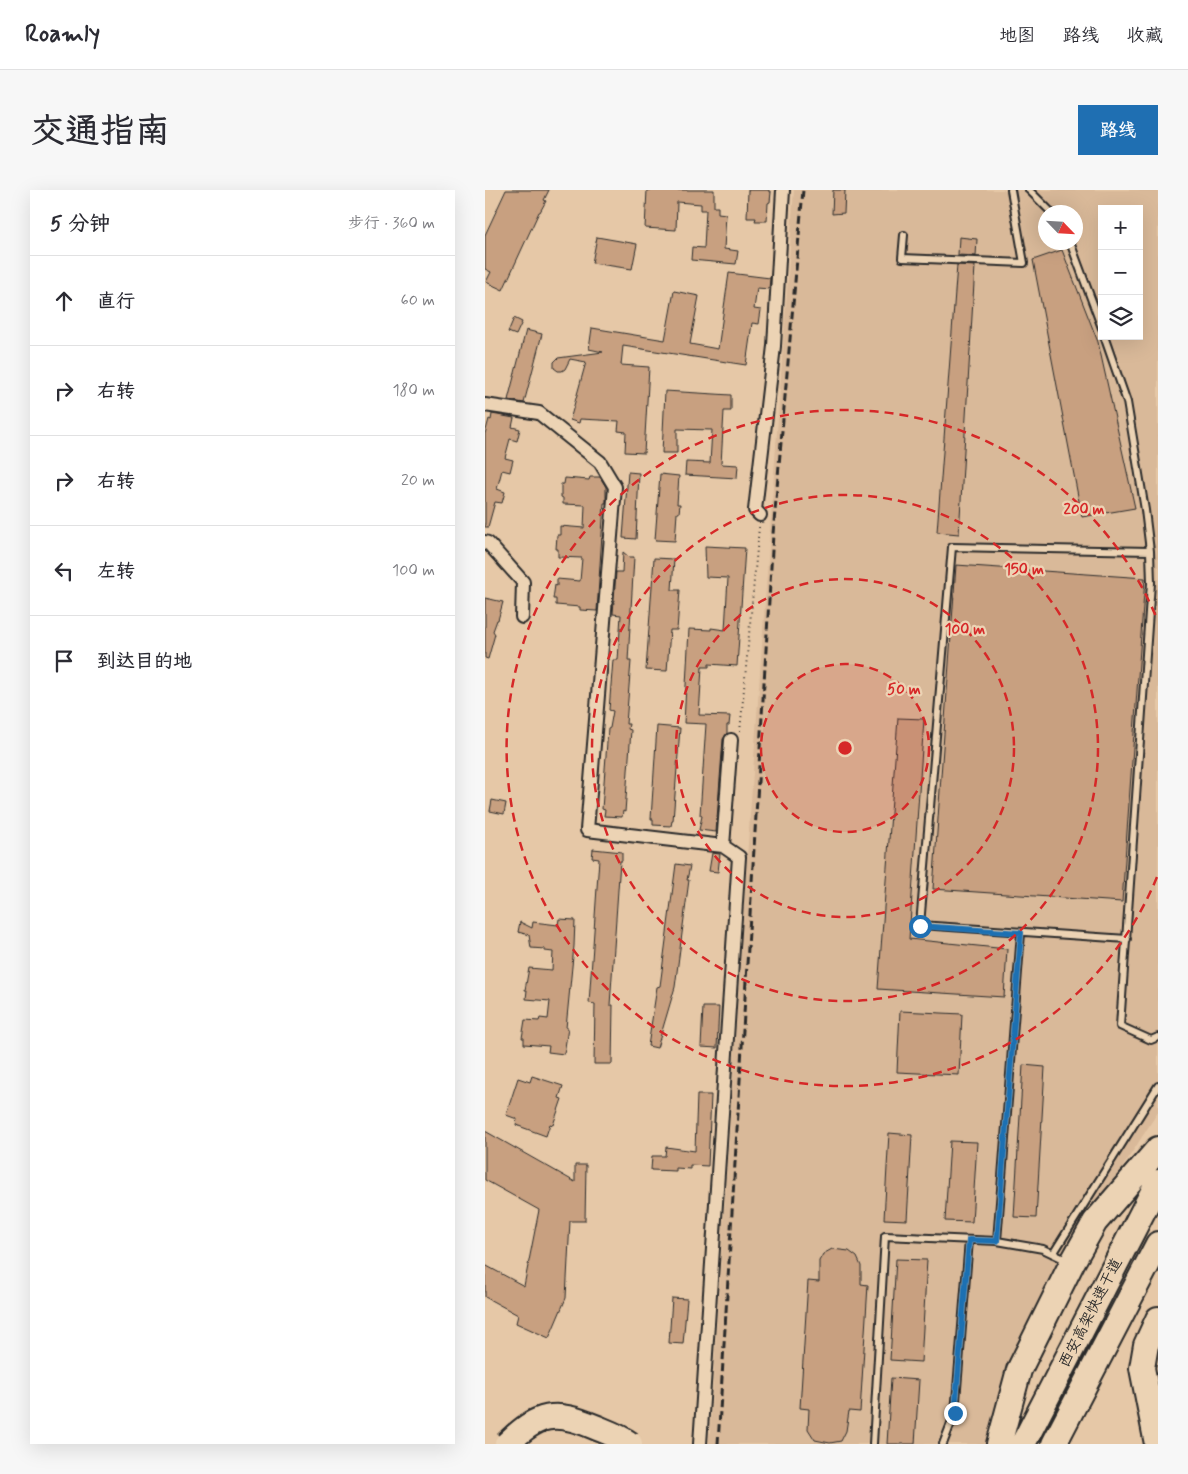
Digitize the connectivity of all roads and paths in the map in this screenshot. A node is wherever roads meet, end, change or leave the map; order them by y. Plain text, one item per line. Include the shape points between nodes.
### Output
1 (783, 190) edge
2 (1011, 190) edge
3 (1029, 190) edge
4 (1044, 205) edge
5 (904, 235) dead end
6 (1073, 250) edge
7 (1098, 316) edge
8 (1106, 340) edge
9 (485, 405) edge
10 (760, 514) joint
11 (485, 542) edge
12 (1150, 552) junction
13 (522, 617) dead end
14 (731, 740) joint
15 (723, 846) junction
16 (1021, 933) junction
17 (1127, 939) junction
18 (1158, 1037) edge
19 (1158, 1086) edge
20 (1158, 1149) edge
21 (1158, 1182) edge
22 (969, 1240) junction
23 (997, 1241) junction
24 (1158, 1244) edge
25 (1063, 1258) junction
26 (1158, 1319) edge
27 (507, 1444) edge
28 (630, 1444) edge
29 (700, 1444) edge
30 (873, 1444) edge
31 (943, 1444) edge
32 (999, 1444) edge
33 (1023, 1444) edge
34 (1055, 1444) edge
35 (1157, 1444) edge

1 - 10 street via 774,346 755,510
2 - 5 lane via 1024,263 902,258
3 - 4 lane
6 - 7 lane
8 - 12 lane via 1127,402
9 - 15 street via 539,413 600,462 615,487 587,830
10 - 14 path via 739,738
11 - 13 street via 523,582
12 - 16 lane via 951,547 920,926
12 - 17 lane via 1151,582
14 - 15 street
15 - 29 street via 739,857
16 - 17 lane
16 - 23 lane
17 - 18 lane via 1120,1026 1151,1040
19 - 25 lane
20 - 25 highway
21 - 33 highway, 西安高架快速干道
22 - 23 lane
22 - 30 lane via 885,1236
22 - 31 lane via 955,1413
23 - 25 lane via 1043,1249
24 - 34 highway, 西安高架快速干道
25 - 32 highway via 1019,1370
26 - 35 highway via 1143,1358 1144,1381
27 - 28 highway, bridge via 539,1420 562,1415 613,1434

